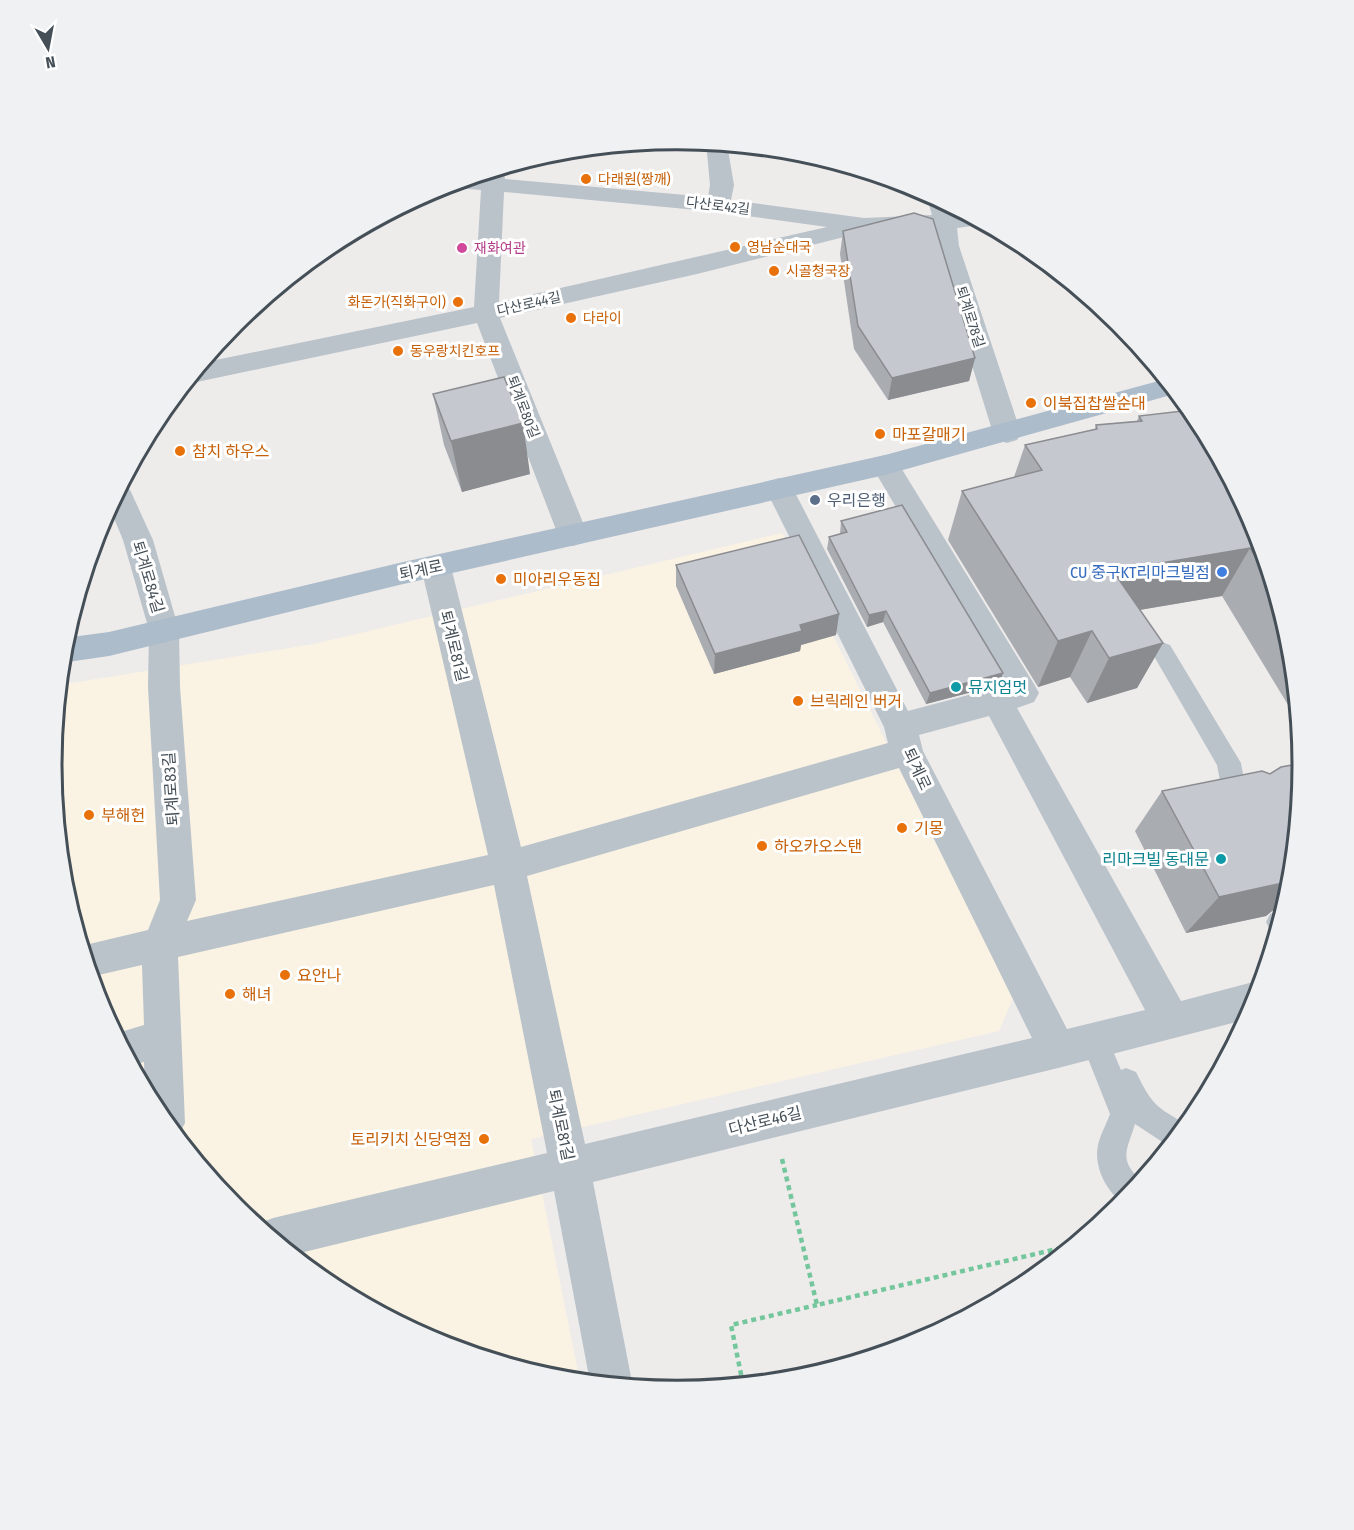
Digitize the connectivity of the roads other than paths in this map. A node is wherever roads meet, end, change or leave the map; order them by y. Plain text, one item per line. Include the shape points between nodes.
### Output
1 (717, 151) edge
2 (493, 177) edge
3 (495, 177) edge
4 (718, 205) junction
5 (943, 210) edge
6 (864, 225) junction
7 (486, 314) junction
8 (204, 372) edge
9 (1164, 388) edge
10 (1008, 433) junction
11 (885, 465) junction
12 (779, 488) junction
13 (121, 501) edge
14 (573, 535) junction
15 (436, 567) junction
16 (164, 630) junction
17 (72, 649) edge
18 (1162, 651) dead end
19 (1010, 696) junction
20 (904, 740) junction
21 (1226, 804) edge
22 (508, 866) junction
23 (160, 945) junction
24 (93, 959) edge
25 (1246, 1002) edge
26 (1170, 1020) junction
27 (163, 1039) junction
28 (1101, 1040) junction
29 (130, 1047) edge
30 (1058, 1050) junction
31 (165, 1106) edge
32 (1171, 1132) edge
33 (570, 1168) junction
34 (1125, 1187) edge
35 (282, 1237) edge
36 (611, 1376) edge

1 - 4 street via 722,185
2 - 7 street, 퇴계로80길
3 - 4 street, 다산로42길
4 - 6 street, 다산로42길
5 - 6 street, 다산로42길
5 - 10 street, 퇴계로78길 via 947,246
6 - 7 street, 다산로44길
7 - 8 street, 다산로44길
7 - 14 street, 퇴계로80길
9 - 10 main road, 퇴계로
10 - 11 main road, 퇴계로
11 - 12 main road, 퇴계로
11 - 19 street
12 - 14 main road, 퇴계로
12 - 20 street, 퇴계로
13 - 16 street, 퇴계로84길 via 138,540
14 - 15 main road, 퇴계로
15 - 16 main road, 퇴계로
15 - 22 street, 퇴계로81길
16 - 17 main road, 퇴계로
16 - 23 street, 퇴계로83길 via 178,900
18 - 21 lane via 1229,763
19 - 20 street
19 - 26 street
20 - 22 street
20 - 30 street, 퇴계로
22 - 23 street
22 - 33 street, 퇴계로81길
23 - 24 street
23 - 27 street, 퇴계로83길
25 - 26 street, 다산로46길
26 - 28 street, 다산로46길
27 - 29 street
27 - 31 street, 퇴계로83길
28 - 30 street, 다산로46길
28 - 32 lane via 1139,1109
28 - 34 lane via 1124,1114 1111,1156 1114,1171
30 - 33 street, 다산로46길
33 - 35 street, 다산로46길
33 - 36 street, 퇴계로81길

